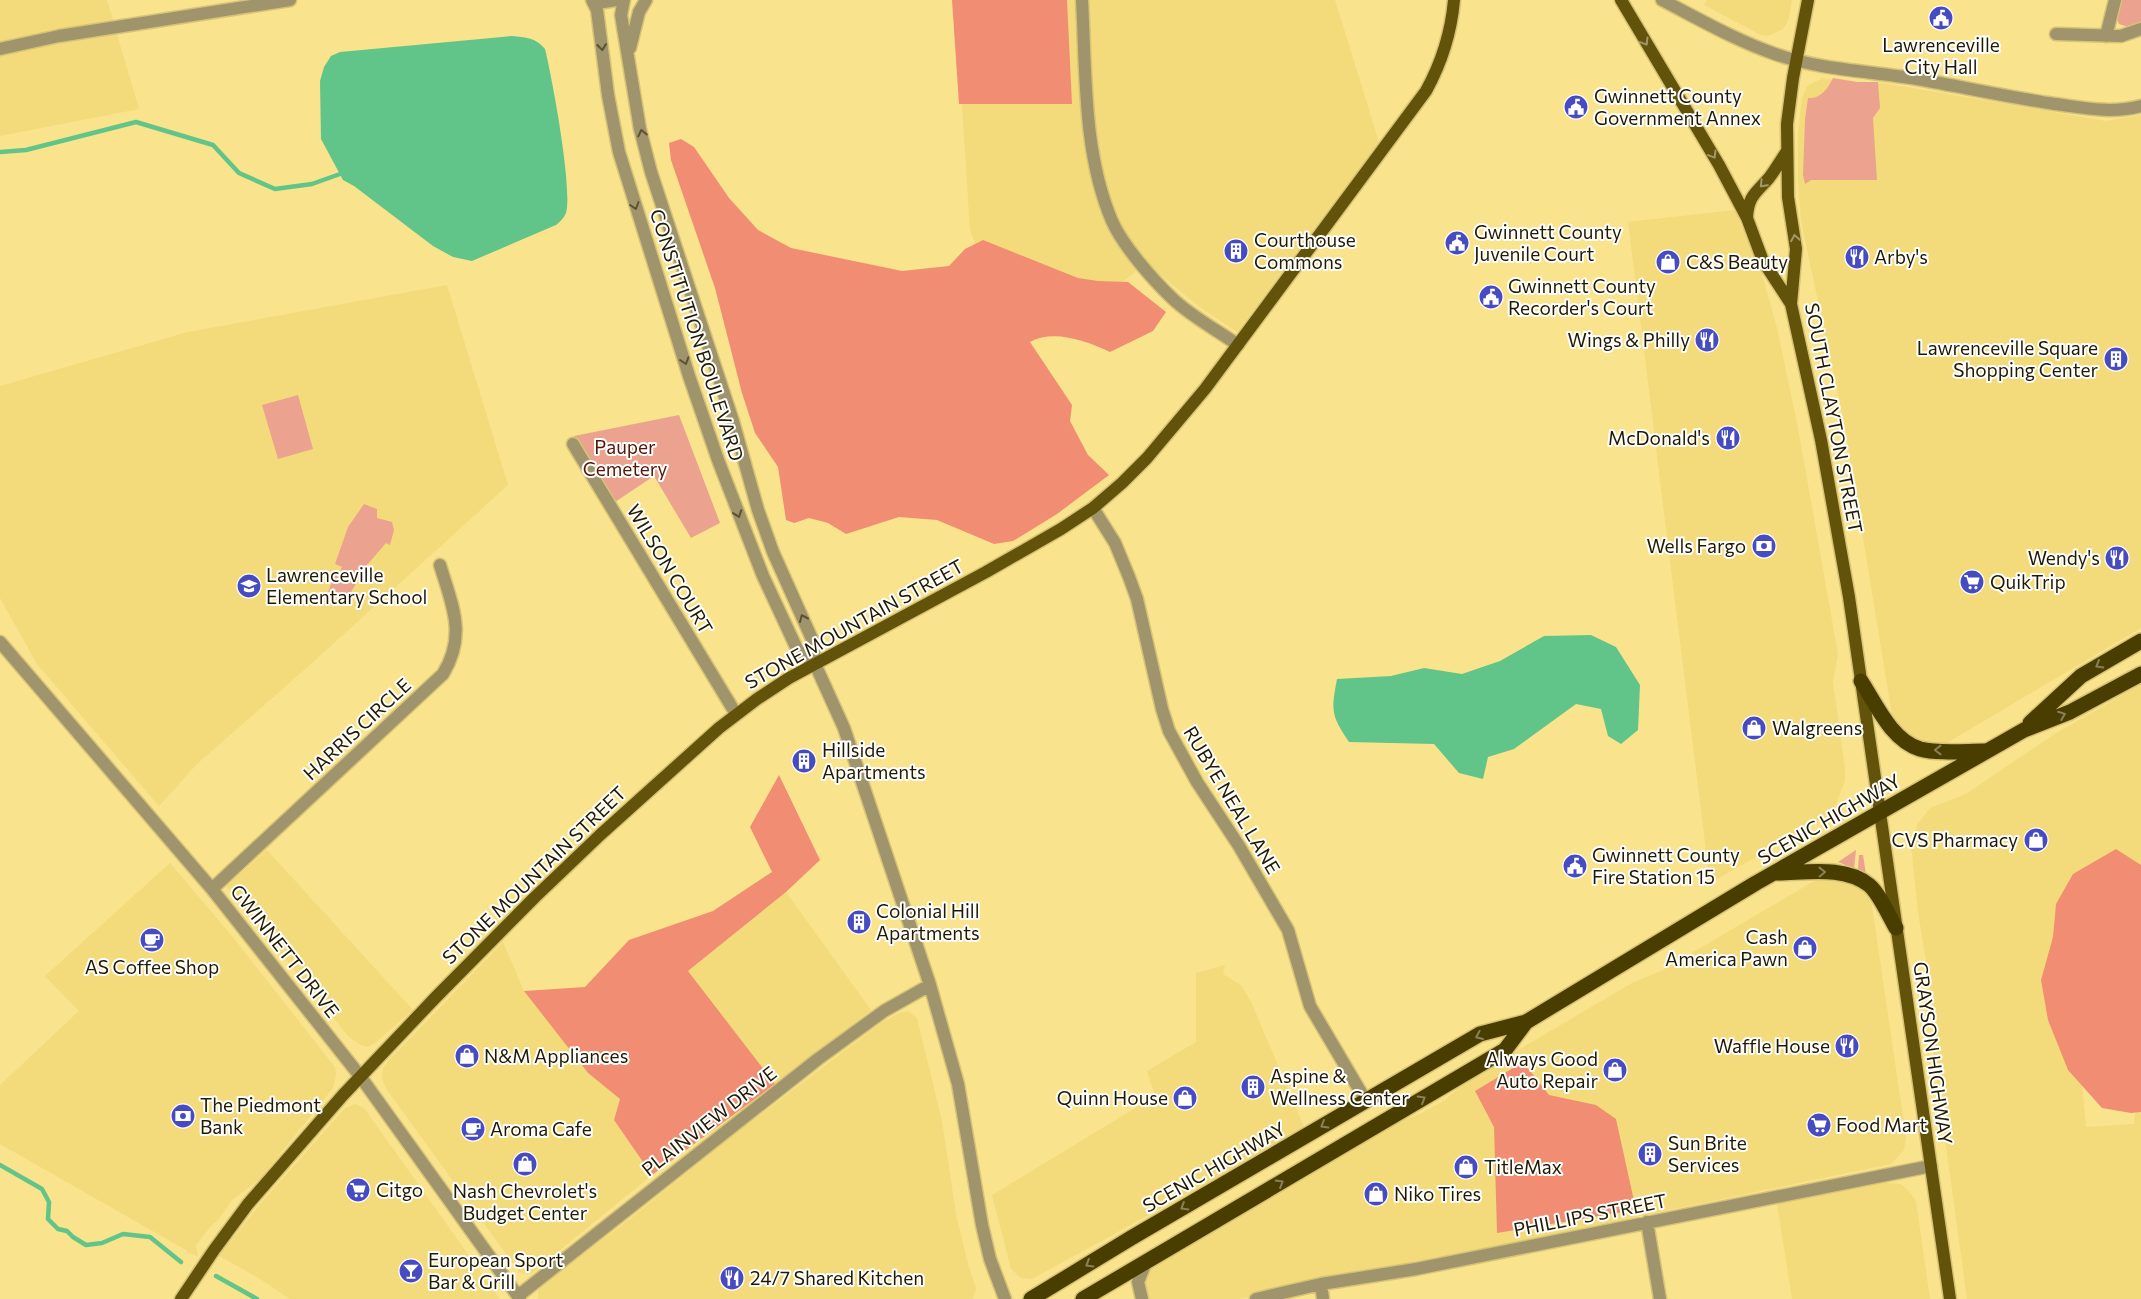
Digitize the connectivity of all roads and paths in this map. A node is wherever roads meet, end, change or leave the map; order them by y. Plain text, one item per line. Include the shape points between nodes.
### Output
1 (290, 0) edge
2 (594, 0) edge
3 (616, 0) edge
4 (624, 0) edge
5 (646, 0) edge
6 (1082, 0) edge
7 (1454, 0) edge
8 (1621, 0) edge
9 (1662, 0) edge
10 (1808, 0) edge
11 (2115, 0) edge
12 (2141, 29) edge
13 (2056, 34) dead end
14 (2106, 36) junction
15 (0, 49) edge
16 (628, 56) junction
17 (1796, 60) junction
18 (2141, 106) edge
19 (1787, 151) junction
20 (1747, 218) junction
21 (1791, 304) junction
22 (1238, 345) junction
23 (573, 444) dead end
24 (1093, 508) junction
25 (440, 565) dead end
26 (2141, 641) edge
27 (0, 642) edge
28 (815, 664) junction
29 (2141, 674) edge
30 (1860, 681) junction
31 (736, 714) junction
32 (2024, 730) junction
33 (1987, 751) junction
34 (1880, 812) junction
35 (1773, 873) junction
36 (212, 889) junction
37 (1896, 928) junction
38 (930, 986) junction
39 (1526, 1022) junction
40 (360, 1076) junction
41 (1366, 1101) junction
42 (1380, 1124) junction
43 (1931, 1166) junction
44 (1647, 1222) junction
45 (1146, 1262) junction
46 (1321, 1284) junction
47 (519, 1298) edge
48 (181, 1299) edge
49 (1005, 1299) edge
50 (1031, 1299) edge
51 (1083, 1299) edge
52 (1087, 1299) edge
53 (1142, 1299) edge
54 (1256, 1299) edge
55 (1323, 1299) edge
56 (1660, 1299) edge
57 (1950, 1299) edge

1 - 15 street via 59,36
2 - 3 street
2 -> 28 street, CONSTITUTION BOULEVARD via 619,152 699,404 763,576 797,648
4 - 16 street, CONSTITUTION BOULEVARD via 621,15
5 - 16 street via 639,12
6 - 22 street via 1092,148 1096,173 1112,223 1128,249 1173,299
7 - 22 main road, STONE MOUNTAIN STREET via 1447,46 1426,91
8 -> 20 main road
9 - 17 street via 1733,37
10 - 17 main road, SOUTH CLAYTON STREET
11 - 14 street
12 - 14 street via 2121,36
13 - 14 street
28 -> 16 street, CONSTITUTION BOULEVARD via 812,639 758,510 733,422 651,172
17 - 18 street via 2103,111
17 - 19 main road, SOUTH CLAYTON STREET via 1789,101
19 -> 20 main road via 1750,199
21 -> 19 main road, SOUTH CLAYTON STREET via 1796,249 1788,197
20 - 21 main road via 1764,261
21 - 30 main road, SOUTH CLAYTON STREET via 1833,503
22 - 24 main road, STONE MOUNTAIN STREET via 1147,458
23 - 31 street, WILSON COURT
24 - 28 main road, STONE MOUNTAIN STREET via 986,572
24 - 41 street, RUBYE NEAL LANE via 1115,543 1130,577 1169,731 1288,930 1310,1006
25 - 36 street, HARRIS CIRCLE via 456,620 455,647 443,674
26 -> 32 highway, SCENIC HIGHWAY via 2081,676
27 - 36 street, GWINNETT DRIVE
28 - 31 main road, STONE MOUNTAIN STREET
28 - 38 street, CONSTITUTION BOULEVARD via 846,735
32 -> 29 highway, SCENIC HIGHWAY via 2070,712
33 -> 30 highway via 1929,750 1909,744 1896,734
30 - 34 main road, SOUTH CLAYTON STREET
31 - 40 main road, STONE MOUNTAIN STREET via 534,898
32 - 33 highway, SCENIC HIGHWAY
33 - 34 highway, SCENIC HIGHWAY
34 - 35 highway, SCENIC HIGHWAY
34 - 37 main road, GRAYSON HIGHWAY
35 -> 37 highway via 1853,875 1870,886
35 - 39 highway, SCENIC HIGHWAY
36 - 40 street, GWINNETT DRIVE
37 - 43 main road, GRAYSON HIGHWAY
38 - 47 street, PLAINVIEW DRIVE via 884,1011 818,1060
38 - 49 street, CONSTITUTION BOULEVARD via 958,1084 990,1259
39 -> 41 highway, SCENIC HIGHWAY via 1480,1034
42 -> 39 highway, SCENIC HIGHWAY via 1505,1050
40 - 47 street, GWINNETT DRIVE
40 - 48 main road, STONE MOUNTAIN STREET via 248,1204
41 - 42 highway
41 -> 50 highway, SCENIC HIGHWAY
45 -> 42 highway, SCENIC HIGHWAY
43 - 44 street, PHILLIPS STREET
43 - 57 main road, GRAYSON HIGHWAY
44 - 46 street, PHILLIPS STREET via 1416,1269
44 - 56 street
45 - 51 highway, SCENIC HIGHWAY
45 - 53 street via 1138,1282
46 - 54 street, PHILLIPS STREET
46 - 55 street
51 - 52 street

